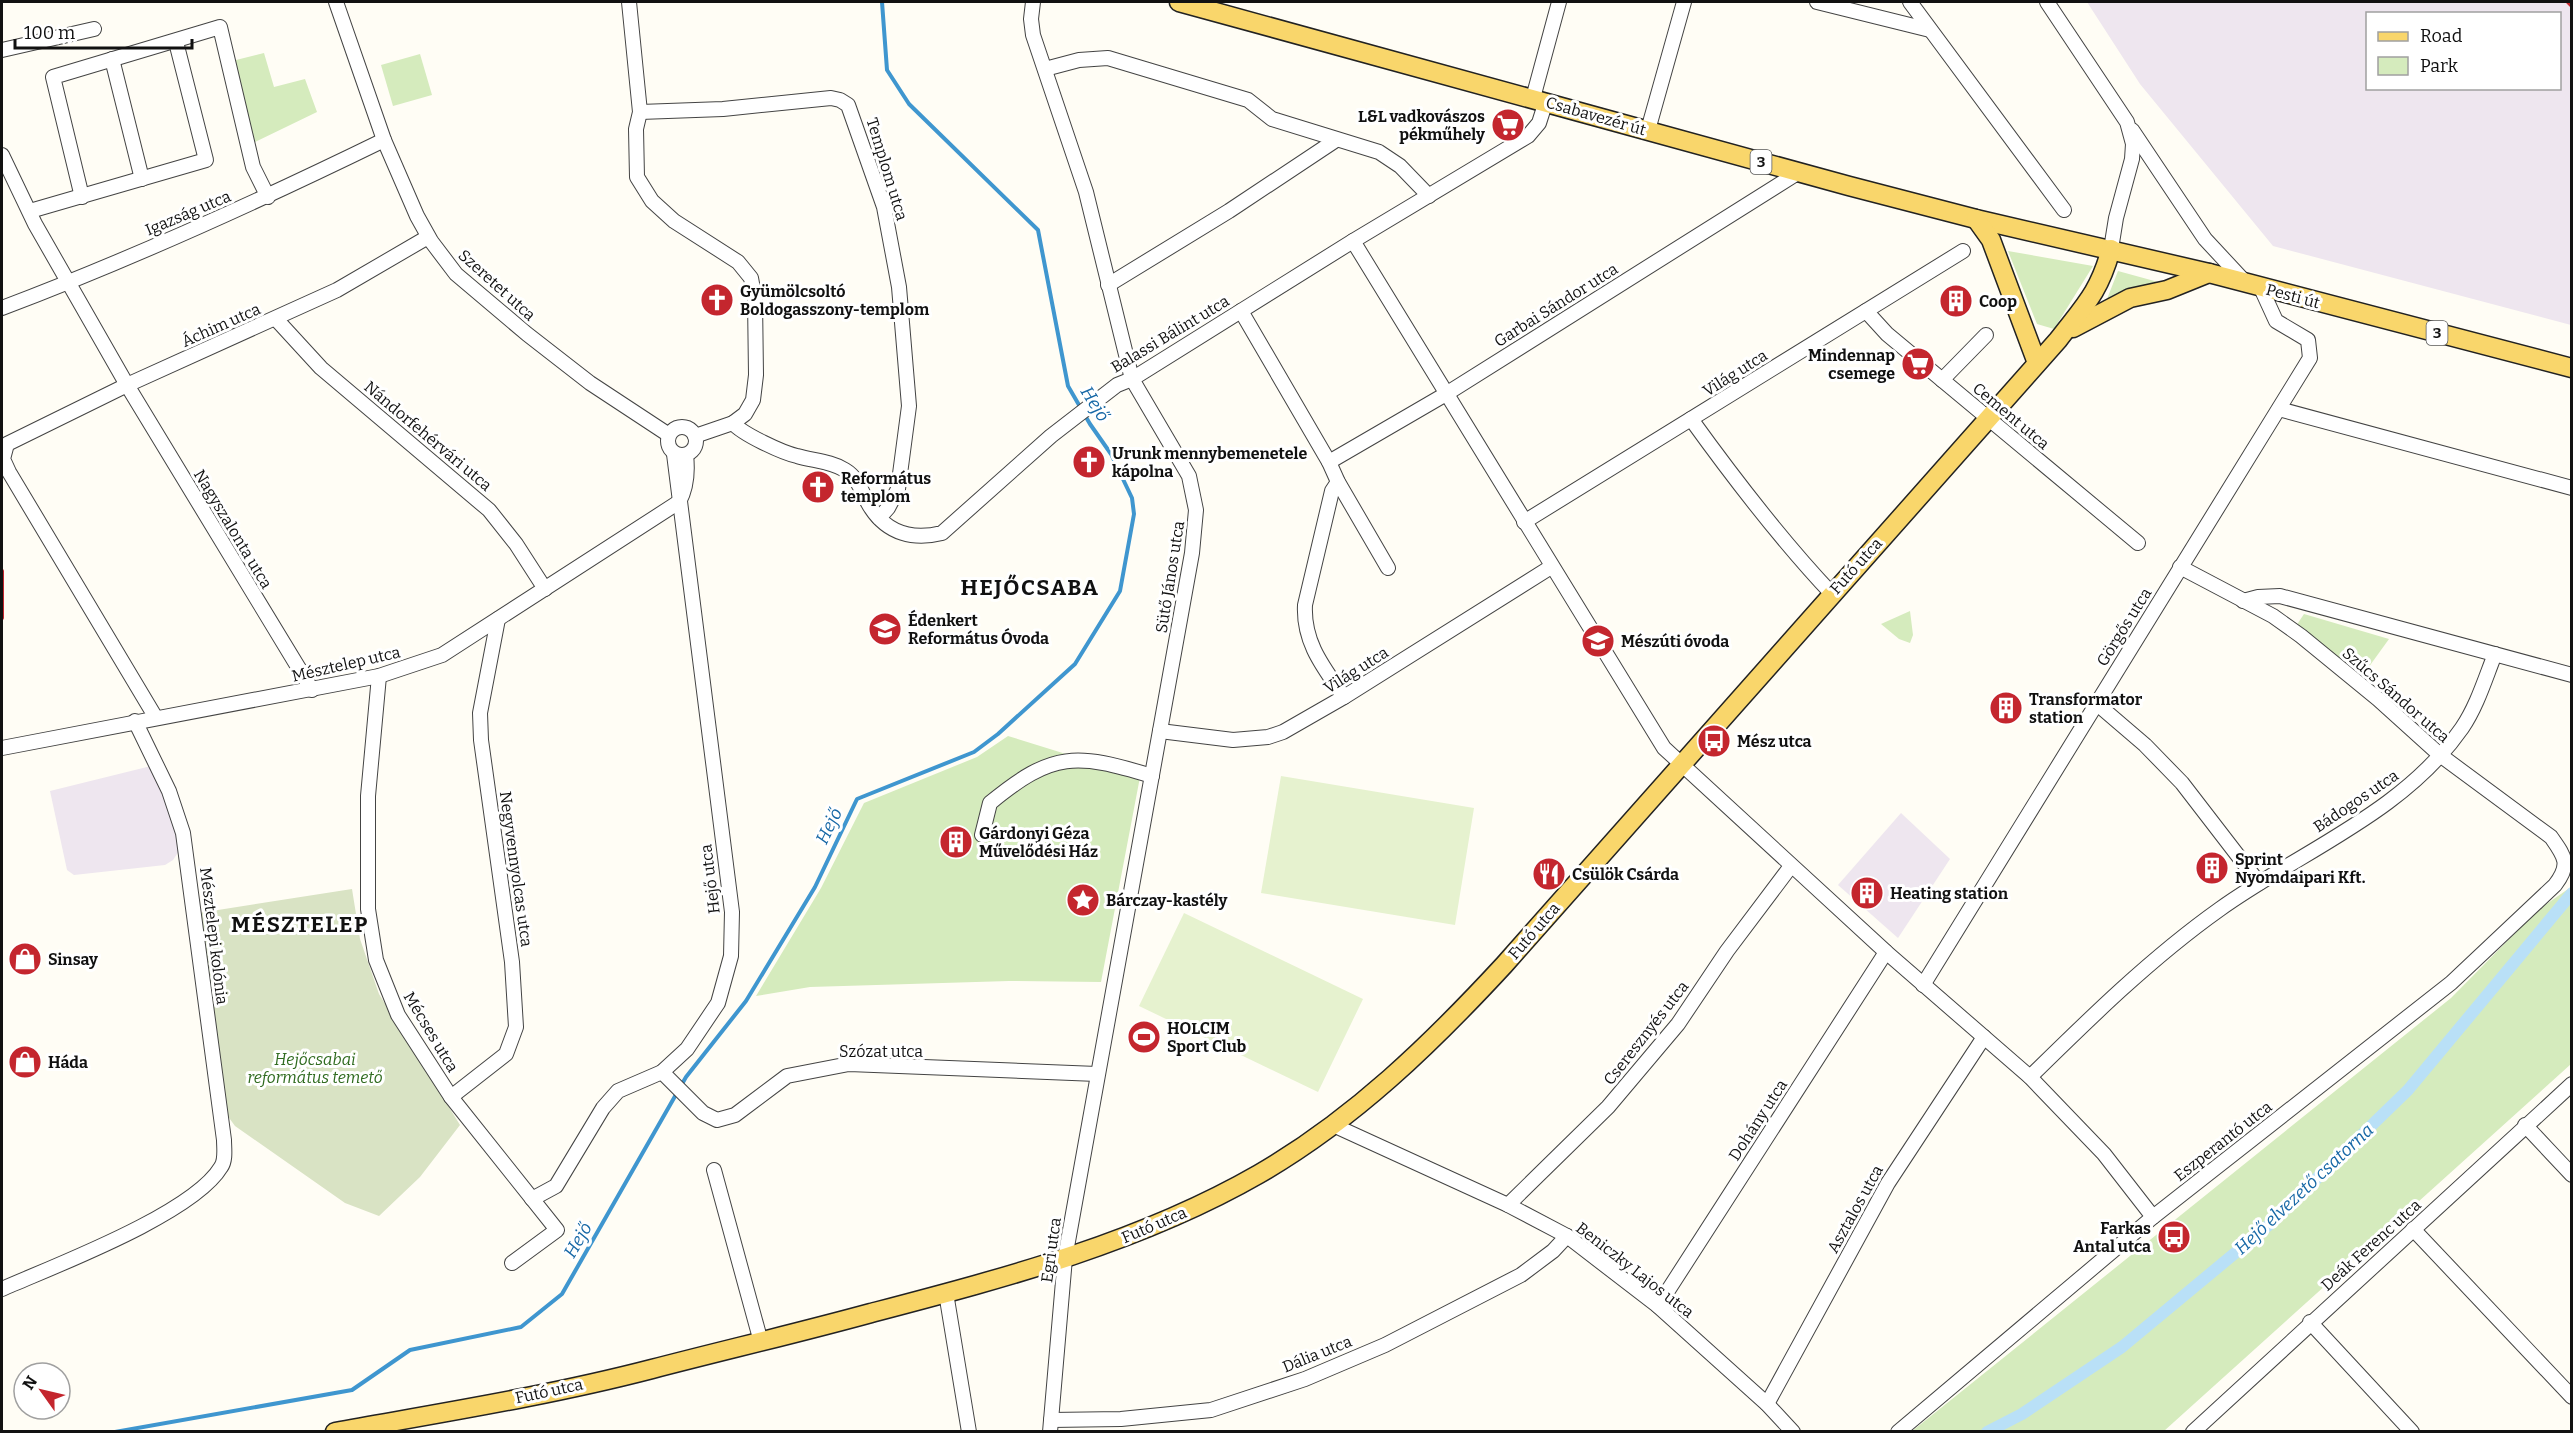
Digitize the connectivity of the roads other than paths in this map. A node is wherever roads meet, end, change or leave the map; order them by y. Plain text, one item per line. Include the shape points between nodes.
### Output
1 (336, 2) edge
2 (629, 2) edge
3 (1034, 2) edge
4 (1179, 2) edge
5 (1559, 2) edge
6 (1684, 2) edge
7 (1817, 2) edge
8 (1910, 2) edge
9 (2047, 2) edge
10 (94, 29) dead end
11 (1930, 30) junction
12 (176, 42) junction
13 (2, 50) edge
14 (112, 59) junction
15 (1045, 69) junction
16 (1539, 99) junction
17 (640, 112) junction
18 (2127, 122) junction
19 (1648, 130) junction
20 (384, 140) junction
21 (1336, 140) junction
22 (2, 154) edge
23 (1799, 172) junction
24 (142, 179) junction
25 (82, 196) junction
26 (1430, 196) junction
27 (268, 197) junction
28 (2064, 210) dead end
29 (30, 212) junction
30 (1976, 219) junction
31 (2014, 226) joint
32 (428, 237) junction
33 (1353, 241) junction
34 (2111, 249) junction
35 (1963, 251) dead end
36 (2209, 273) junction
37 (68, 283) junction
38 (2252, 284) junction
39 (1108, 285) junction
40 (2, 308) edge
41 (1241, 311) junction
42 (1866, 311) junction
43 (276, 319) junction
44 (1986, 335) dead end
45 (2061, 335) junction
46 (2037, 363) junction
47 (2571, 368) edge
48 (1132, 379) junction
49 (1942, 380) junction
50 (127, 385) junction
51 (1446, 394) junction
52 (2279, 409) junction
53 (1988, 418) junction
54 (1691, 419) junction
55 (733, 423) junction
56 (669, 435) junction
57 (695, 436) junction
58 (680, 454) junction
59 (1329, 462) junction
60 (1338, 482) junction
61 (2571, 488) edge
62 (679, 502) junction
63 (879, 518) junction
64 (1524, 522) junction
65 (2138, 543) dead end
66 (1551, 567) junction
67 (2180, 567) junction
68 (1388, 568) dead end
69 (545, 589) junction
70 (1832, 594) junction
71 (2243, 601) junction
72 (498, 619) junction
73 (2495, 654) junction
74 (2571, 675) edge
75 (380, 676) junction
76 (312, 690) junction
77 (1344, 697) junction
78 (2096, 703) junction
79 (156, 717) junction
80 (135, 721) junction
81 (1160, 731) junction
82 (2, 748) edge
83 (2440, 755) junction
84 (1681, 765) junction
85 (1152, 776) junction
86 (982, 835) dead end
87 (1791, 866) junction
88 (2564, 873) joint
89 (2259, 884) junction
90 (1886, 952) junction
91 (1923, 985) junction
92 (1984, 1037) junction
93 (1097, 1074) junction
94 (666, 1076) junction
95 (2030, 1077) junction
96 (2571, 1084) edge
97 (451, 1097) junction
98 (1334, 1125) junction
99 (2524, 1125) junction
100 (714, 1170) dead end
101 (2571, 1175) edge
102 (532, 1199) junction
103 (1508, 1205) junction
104 (2153, 1216) junction
105 (2413, 1229) junction
106 (1567, 1236) junction
107 (1065, 1258) junction
108 (512, 1263) dead end
109 (2, 1290) edge
110 (946, 1293) junction
111 (1658, 1306) junction
112 (2310, 1322) junction
113 (761, 1342) junction
114 (2571, 1397) edge
115 (1767, 1404) junction
116 (2205, 1420) junction
117 (1050, 1426) edge
118 (335, 1431) edge
119 (969, 1431) edge
120 (1793, 1431) edge
121 (1898, 1431) edge
122 (2193, 1431) edge
123 (2215, 1431) edge
124 (2412, 1431) edge

1 - 20 street, Szeretet utca
2 - 17 street
3 - 15 street, Sütő János utca via 1030,19
4 - 16 main road, Csabavezér út / 3
5 - 16 street, Balassi Bálint utca
6 - 19 street
7 - 11 street
8 - 11 street
9 - 18 street
10 - 13 street
11 - 28 street
12 - 14 street
12 - 24 street via 206,160
12 - 27 street via 220,27 253,167
14 - 24 street
14 - 25 street via 53,77
15 - 21 street via 1079,60 1108,58 1248,100 1272,119
15 - 39 street, Sütő János utca via 1086,192
16 - 19 main road, Csabavezér út / 3
16 - 26 street, Balassi Bálint utca via 1539,123 1528,136
17 - 55 street via 636,129 637,177 652,201 674,221 738,262 751,278 755,300 753,400 745,414
17 - 63 street, Templom utca via 831,99 848,105 884,207 899,287 909,406 898,489
18 - 34 street via 2132,159
18 - 38 street via 2205,239
19 - 23 main road, Csabavezér út / 3
20 - 27 street, Igazság utca
20 - 32 street, Szeretet utca
21 - 26 street via 1379,153 1400,166
21 - 39 street
22 - 29 street, Nagyszalonta utca
23 - 30 main road, Csabavezér út / 3
23 - 51 street, Garbai Sándor utca
24 - 25 street
25 - 29 street
26 - 33 street, Balassi Bálint utca
27 - 37 street, Igazság utca
29 - 37 street, Nagyszalonta utca
30 - 31 main road, Csabavezér út / 3
30 - 46 main road via 1991,240
31 - 34 main road, Pesti út / 3
32 - 43 street, Áchim utca via 337,290
32 - 56 street, Szeretet utca via 456,274 527,334 590,383
33 - 41 street, Balassi Bálint utca
33 - 51 street
34 - 36 main road, Pesti út / 3
34 - 45 main road, Futó utca via 2091,299
35 - 42 street, Világ utca
36 - 38 main road, Pesti út / 3
36 - 45 main road via 2167,290 2130,298
37 - 40 street, Igazság utca
37 - 50 street, Nagyszalonta utca
38 - 47 main road, Pesti út / 3
38 - 52 street, Görgős utca via 2276,321 2308,340 2310,358
39 - 48 street, Sütő János utca
41 - 48 street, Balassi Bálint utca
41 - 59 street
42 - 49 street, Cement utca
42 - 54 street, Világ utca
43 - 50 street, Áchim utca
43 - 69 street, Nándorfehérvári utca via 321,368 489,510
44 - 49 street
45 - 46 main road, Futó utca
46 - 53 main road, Futó utca
48 - 63 street, Balassi Bálint utca via 1092,402 942,532 906,535
48 - 81 street, Sütő János utca via 1189,476 1197,510
49 - 53 street, Cement utca
50 - 76 street, Nagyszalonta utca
50 - 79 street, Áchim utca via 7,444 3,459
51 - 59 street, Garbai Sándor utca
51 - 64 street
52 - 61 street
52 - 67 street, Görgős utca
53 - 65 street, Cement utca
53 - 70 main road, Futó utca
54 - 64 street, Világ utca
54 - 70 street via 1788,546
55 - 57 street
55 - 63 street, Balassi Bálint utca via 740,432 794,456 825,462 848,472
56 - 57 street via 683,427
56 - 58 street via 668,444
57 - 58 street via 695,447
58 - 62 street, Hejő utca
59 - 60 street
60 - 68 street
60 - 77 street via 1332,491 1304,621 1316,657
62 - 69 street, Mésztelep utca
62 - 94 street, Hejő utca via 732,912 731,956 718,1003
64 - 66 street
66 - 77 street, Világ utca
66 - 84 street via 1664,748
67 - 71 street, Szűcs Sándor utca
67 - 78 street, Görgős utca
69 - 72 street, Mésztelep utca
70 - 84 main road, Futó utca
71 - 73 street via 2280,596
71 - 83 street, Szűcs Sándor utca via 2274,616 2301,636
72 - 75 street, Mésztelep utca via 442,655
72 - 97 street, Negyvennyolcas utca via 480,713 512,962 516,1027 506,1054
73 - 74 street
73 - 83 street, Bádogos utca via 2463,728
75 - 76 street, Mésztelep utca
75 - 97 street, Mécses utca via 368,796 368,909 376,960 398,1015
76 - 79 street, Mésztelep utca
77 - 81 street, Világ utca via 1268,737 1233,740
78 - 89 street via 2182,783
78 - 91 street, Görgős utca
79 - 80 street, Mésztelep utca
80 - 82 street, Mésztelep utca
80 - 109 street, Mésztelepi kolónia via 169,791 183,833 224,1140 223,1165 210,1182 160,1217
81 - 85 street, Sütő János utca
83 - 88 street, Szűcs Sándor utca via 2551,837 2566,863
83 - 89 street, Bádogos utca via 2394,798
84 - 87 street
84 - 98 main road, Futó utca via 1449,1025
85 - 86 street via 1109,763 1080,759 1059,762 1036,770 990,803
85 - 93 street, Sütő János utca
87 - 90 street
87 - 103 street, Cseresznyés utca via 1678,1024 1608,1107
88 - 104 street, Eszperantó utca via 2451,983
89 - 95 street, Bádogos utca via 2168,948
90 - 91 street
90 - 111 street, Dohány utca
91 - 92 street
92 - 95 street
92 - 115 street, Asztalos utca via 1888,1183
93 - 94 street, Szózat utca via 849,1064 787,1076 735,1115 717,1120 703,1113
93 - 107 street, Egri utca
94 - 102 street, Hejő utca via 618,1091 603,1108 556,1186
95 - 104 street via 2104,1154
96 - 99 street, Deák Ferenc utca
97 - 102 street, Mécses utca
98 - 103 street, Beniczky Lajos utca
98 - 107 main road, Futó utca via 1262,1172 1206,1202 1147,1229
99 - 101 street
99 - 105 street, Deák Ferenc utca
100 - 113 street
102 - 108 street, Mécses utca via 557,1230
103 - 106 street, Beniczky Lajos utca
104 - 121 street, Eszperantó utca
105 - 112 street, Deák Ferenc utca
105 - 114 street
106 - 111 street, Beniczky Lajos utca
106 - 117 street, Dália utca via 1554,1251 1521,1275 1385,1345 1305,1379 1211,1410
107 - 110 main road, Futó utca
107 - 117 street, Egri utca
110 - 113 main road, Futó utca
110 - 119 street
111 - 115 street, Beniczky Lajos utca
112 - 116 street, Deák Ferenc utca
112 - 124 street
113 - 118 main road, Futó utca via 543,1392
115 - 120 street, Beniczky Lajos utca
116 - 122 street, Deák Ferenc utca
116 - 123 street

